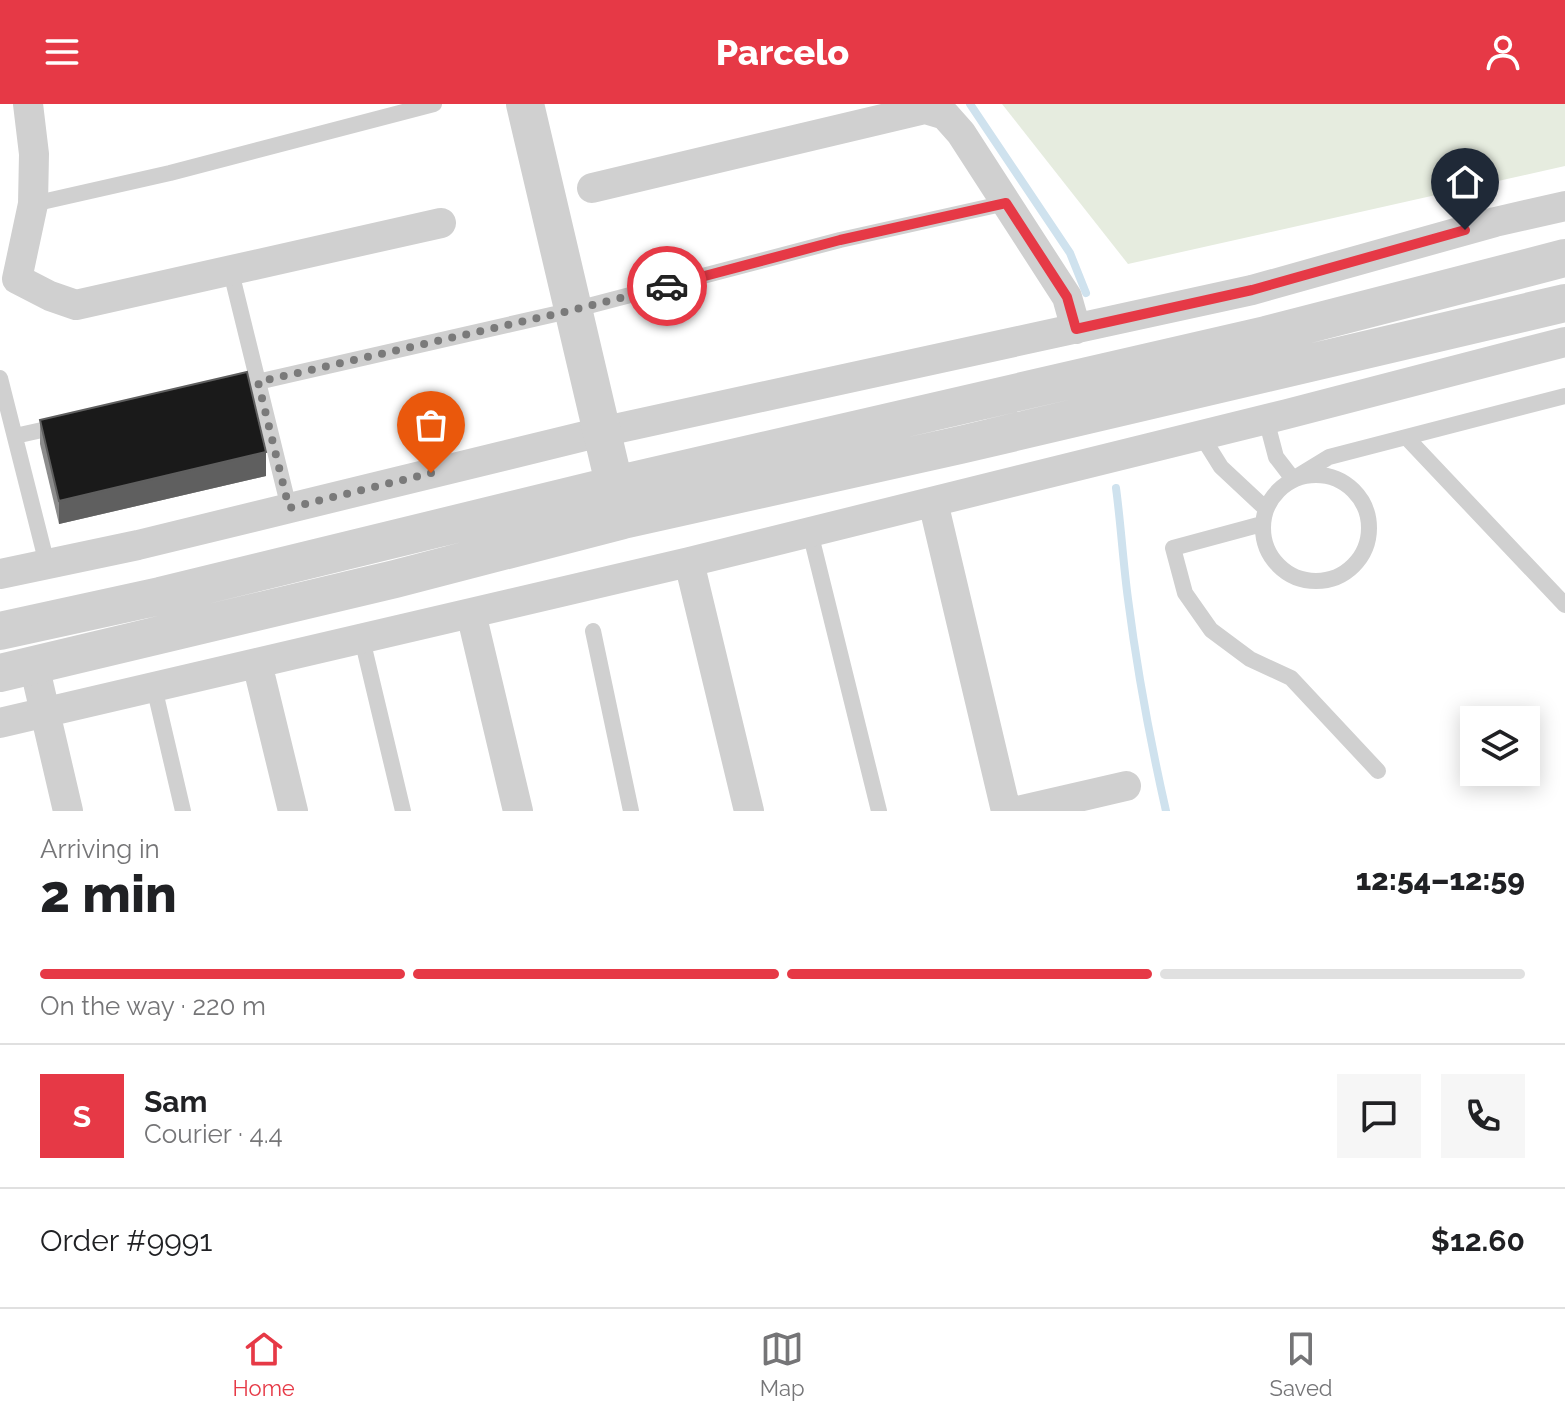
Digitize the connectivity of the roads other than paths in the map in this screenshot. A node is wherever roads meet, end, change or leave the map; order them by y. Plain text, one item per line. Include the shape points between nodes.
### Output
1 (28, 104) edge
2 (434, 104) edge
3 (525, 104) edge
4 (924, 106) edge
5 (592, 188) dead end
6 (1006, 203) junction
7 (33, 204) junction
8 (1565, 206) edge
9 (441, 223) dead end
10 (1565, 258) edge
11 (231, 272) junction
12 (8, 282) edge
13 (1565, 303) edge
14 (573, 310) junction
15 (1076, 329) junction
16 (1565, 342) edge
17 (0, 378) edge
18 (258, 382) junction
19 (212, 392) edge
20 (1565, 396) edge
21 (1266, 419) junction
22 (75, 423) edge
23 (601, 432) junction
24 (1201, 435) junction
25 (15, 436) junction
26 (1406, 437) junction
27 (1293, 479) junction
28 (933, 502) junction
29 (619, 503) junction
30 (289, 508) junction
31 (1264, 516) junction
32 (810, 532) junction
33 (689, 562) junction
34 (47, 564) junction
35 (0, 574) edge
36 (1565, 605) edge
37 (471, 613) junction
38 (0, 631) edge
39 (593, 631) dead end
40 (362, 639) junction
41 (257, 663) junction
42 (17, 669) edge
43 (154, 687) junction
44 (44, 713) junction
45 (0, 723) edge
46 (1378, 771) dead end
47 (1126, 786) dead end
48 (68, 811) edge
49 (183, 811) edge
50 (293, 811) edge
51 (403, 811) edge
52 (518, 811) edge
53 (631, 811) edge
54 (749, 811) edge
55 (879, 811) edge
56 (1006, 811) edge
57 (1018, 811) edge

1 - 7 street
2 - 7 lane
3 - 14 street
4 - 5 street
4 - 6 street via 953,124
6 - 14 lane
6 - 15 street via 1067,297
7 - 12 street
8 - 15 street via 1252,290
9 - 11 street
10 - 29 street
11 - 12 street via 76,305
11 - 18 lane
13 - 29 street via 975,442
14 - 18 lane
14 - 23 street
15 - 23 street
16 - 21 street
17 - 25 lane
18 - 19 lane
18 - 30 lane
20 - 26 lane
21 - 24 street
21 - 27 lane via 1276,457
22 - 25 lane
23 - 29 street
23 - 30 street
24 - 28 street
24 - 31 lane
25 - 34 lane
26 - 27 lane via 1329,457
26 - 36 lane
27 - 31 lane via 1271,497
27 - 31 lane via 1329,476 1359,497 1369,532 1354,565 1322,581 1286,572 1264,542
28 - 32 street
28 - 56 street
29 - 38 street
29 - 42 street via 380,583
30 - 34 street
31 - 46 lane via 1173,548 1185,593 1211,630 1250,659 1291,678
32 - 33 street
32 - 55 lane
33 - 37 street
33 - 54 street
34 - 35 street
37 - 40 street
37 - 52 street
39 - 53 lane
40 - 41 street
40 - 51 lane
41 - 43 street
41 - 50 street
42 - 44 street
43 - 44 street
43 - 49 lane
44 - 45 street
44 - 48 street
47 - 57 street

